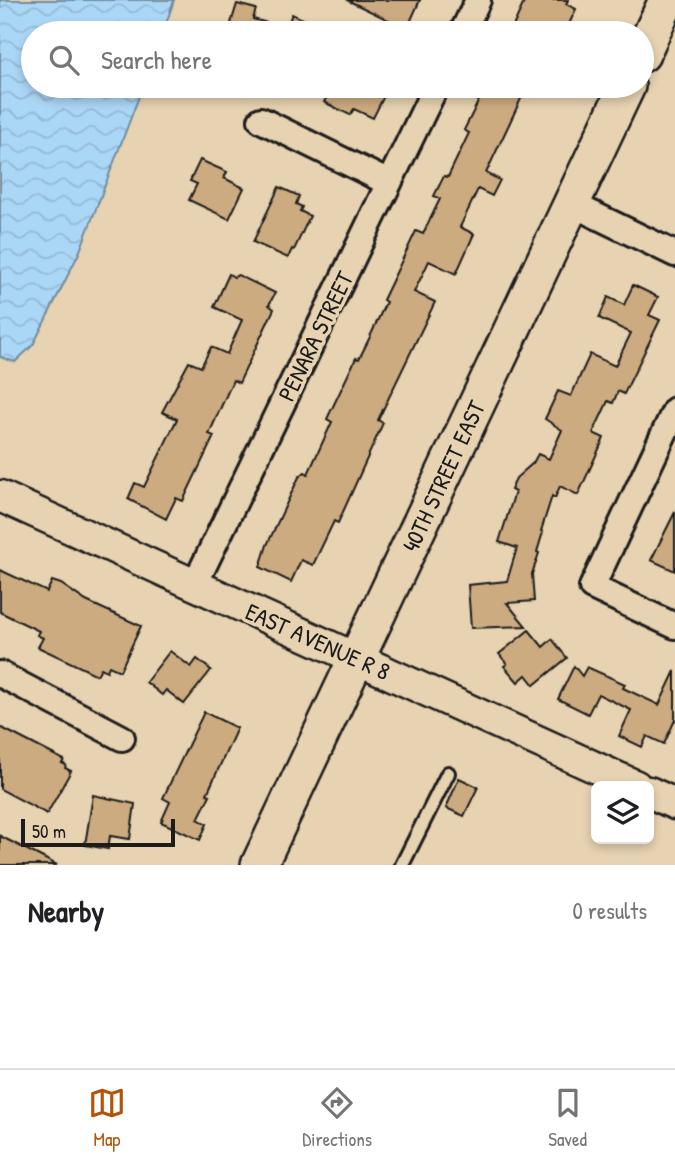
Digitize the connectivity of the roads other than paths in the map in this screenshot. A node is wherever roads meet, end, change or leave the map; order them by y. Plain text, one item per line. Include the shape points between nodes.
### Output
1 (478, 0) edge
2 (667, 0) edge
3 (468, 21) edge
4 (654, 28) edge
5 (430, 98) edge
6 (621, 98) edge
7 (261, 120) dead end
8 (389, 183) junction
9 (572, 204) junction
10 (675, 254) edge
11 (675, 410) edge
12 (0, 496) edge
13 (194, 586) junction
14 (675, 626) edge
15 (357, 658) junction
16 (0, 674) edge
17 (122, 738) dead end
18 (449, 773) dead end
19 (625, 781) edge
20 (654, 794) edge
21 (675, 804) edge
22 (259, 865) edge
23 (402, 865) edge

1 - 3 street
2 - 4 main road
5 - 8 street, PENARA STREET
6 - 9 main road, 40TH STREET EAST
7 - 8 street
8 - 13 street, PENARA STREET
9 - 10 street
9 - 15 main road, 40TH STREET EAST
11 - 14 street via 592,587
12 - 13 street, EAST AVENUE R 8
13 - 15 street, EAST AVENUE R 8
15 - 19 street, EAST AVENUE R 8
15 - 22 main road, 40TH STREET EAST
16 - 17 street
18 - 23 lane
20 - 21 street

